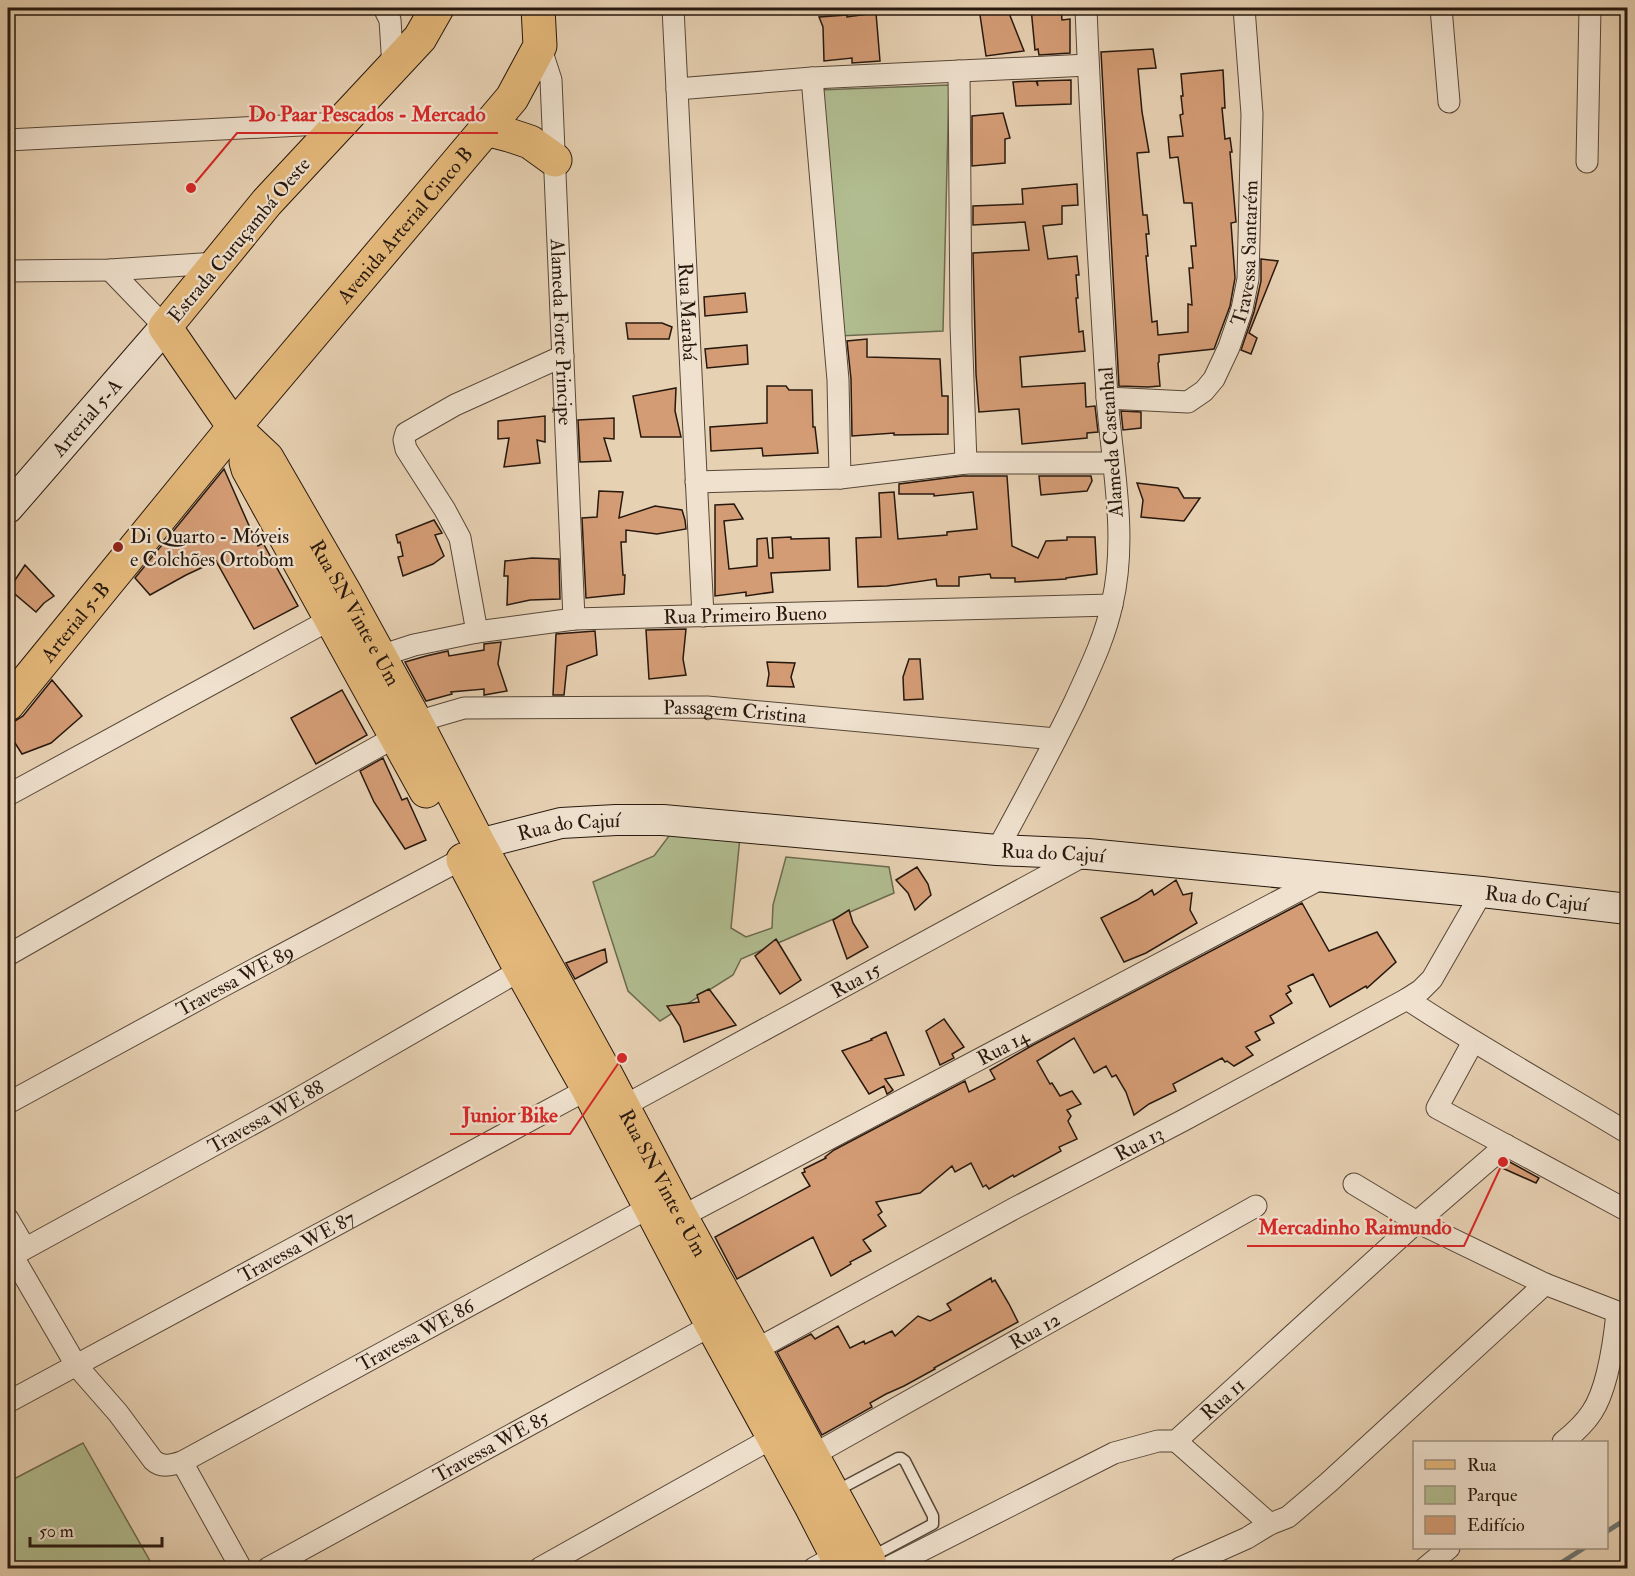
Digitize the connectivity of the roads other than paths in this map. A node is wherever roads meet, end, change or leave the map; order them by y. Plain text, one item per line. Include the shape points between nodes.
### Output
1 (384, 8) edge
2 (437, 8) edge
3 (538, 8) edge
4 (673, 8) edge
5 (1086, 8) edge
6 (1244, 8) edge
7 (1441, 8) edge
8 (1590, 8) edge
9 (540, 46) junction
10 (1088, 65) junction
11 (393, 67) junction
12 (959, 71) junction
13 (812, 78) junction
14 (677, 89) junction
15 (1449, 102) dead end
16 (340, 123) junction
17 (486, 129) junction
18 (8, 140) edge
19 (555, 160) junction
20 (1587, 162) dead end
21 (216, 263) junction
22 (110, 270) junction
23 (8, 271) edge
24 (165, 327) junction
25 (563, 356) junction
26 (1107, 398) junction
27 (234, 427) junction
28 (966, 463) junction
29 (1112, 463) junction
30 (840, 478) junction
31 (696, 482) junction
32 (8, 508) edge
33 (1112, 605) junction
34 (703, 616) junction
35 (331, 619) junction
36 (574, 619) junction
37 (477, 632) junction
38 (383, 677) junction
39 (8, 704) edge
40 (406, 729) junction
41 (1056, 740) junction
42 (8, 795) edge
43 (997, 850) junction
44 (471, 852) junction
45 (1088, 854) junction
46 (1324, 877) junction
47 (1482, 892) junction
48 (1628, 909) edge
49 (8, 955) edge
50 (521, 970) junction
51 (1407, 999) junction
52 (1473, 1042) junction
53 (588, 1089) junction
54 (8, 1103) edge
55 (622, 1107) junction
56 (1628, 1133) edge
57 (1506, 1145) junction
58 (634, 1153) junction
59 (1354, 1184) dead end
60 (1256, 1206) dead end
61 (650, 1208) junction
62 (1628, 1211) edge
63 (681, 1217) junction
64 (8, 1219) edge
65 (1417, 1222) junction
66 (15, 1254) edge
67 (1545, 1284) junction
68 (1622, 1315) edge
69 (712, 1325) junction
70 (76, 1365) junction
71 (755, 1367) junction
72 (8, 1402) edge
73 (774, 1437) junction
74 (1176, 1441) junction
75 (1565, 1441) edge
76 (813, 1455) junction
77 (182, 1462) junction
78 (833, 1493) junction
79 (1270, 1524) junction
80 (1448, 1549) edge
81 (853, 1565) edge
82 (241, 1569) edge
83 (268, 1569) edge
84 (540, 1569) edge
85 (1180, 1569) edge
86 (1425, 1569) edge

1 - 11 street via 390,20
2 - 11 main road, Estrada Curuçambá Oeste via 420,38
3 - 9 main road
4 - 14 street, Rua Marabá
5 - 10 street, Alameda Castanhal
6 - 26 street, Travessa Santarém via 1252,114 1248,279 1229,347 1214,379 1204,392 1188,402
7 - 15 street
8 - 20 street
9 - 17 main road, Avenida Arterial Cinco B via 512,98
9 - 19 street, Alameda Forte Principe via 551,80
10 - 12 street
10 - 26 street, Alameda Castanhal
11 - 16 main road, Estrada Curuçambá Oeste
12 - 13 street
12 - 28 street
13 - 14 street
13 - 30 street via 838,380
14 - 31 street, Rua Marabá
16 - 18 street
16 - 21 main road, Estrada Curuçambá Oeste
17 - 19 main road via 530,142
17 - 27 main road, Avenida Arterial Cinco B
19 - 25 street, Alameda Forte Principe
21 - 22 street
21 - 24 main road, Estrada Curuçambá Oeste
22 - 23 street
22 - 24 street
24 - 27 main road, Estrada Curuçambá Oeste
24 - 32 street, Arterial 5-A
25 - 36 street, Alameda Forte Principe
25 - 37 street via 455,405 406,433 406,449 446,510 459,538
26 - 29 street, Alameda Castanhal
27 - 35 main road, Rua SN Vinte e Um via 248,469
27 - 38 main road, Rua SN Vinte e Um via 267,458
27 - 39 main road, Arterial 5-B
28 - 29 street
28 - 30 street
29 - 33 street, Alameda Castanhal via 1119,560
30 - 31 street
31 - 34 street, Rua Marabá
33 - 34 street, Rua Primeiro Bueno
33 - 41 street, Alameda Castanhal via 1090,668
34 - 36 street, Rua Primeiro Bueno
35 - 38 main road, Rua SN Vinte e Um
35 - 42 street
36 - 37 street, Rua Primeiro Bueno
37 - 38 street, Rua Primeiro Bueno via 414,645
38 - 40 main road, Rua SN Vinte e Um
40 - 41 street, Passagem Cristina via 464,708 707,707
40 - 44 main road, Rua SN Vinte e Um
40 - 49 street, Passagem Cristina
41 - 43 street, Alameda Castanhal
43 - 44 street, Rua do Cajuí via 616,820 561,823
43 - 45 street, Rua do Cajuí
44 - 50 main road, Rua SN Vinte e Um
44 - 54 street, Travessa WE 89
44 - 55 main road, Rua SN Vinte e Um via 601,1065
45 - 46 street, Rua do Cajuí
45 - 55 street, Rua 15
46 - 47 street, Rua do Cajuí
46 - 63 street, Rua 14
47 - 48 street, Rua do Cajuí
47 - 51 street, Rua 13 via 1432,979
50 - 53 main road, Rua SN Vinte e Um
50 - 66 street, Travessa WE 88 via 287,1105
51 - 52 street
51 - 71 street, Rua 13 via 1015,1208
52 - 56 street
52 - 57 street via 1437,1108
53 - 58 main road, Rua SN Vinte e Um
53 - 70 street, Travessa WE 87
55 - 58 main road, Rua SN Vinte e Um
57 - 62 street
57 - 65 street, Rua 11
58 - 61 main road, Rua SN Vinte e Um
58 - 63 main road, Rua SN Vinte e Um
59 - 65 street
60 - 76 street, Rua 12
61 - 69 main road, Rua SN Vinte e Um
61 - 77 street, Travessa WE 86
63 - 71 main road, Rua SN Vinte e Um
64 - 66 street
65 - 67 street
65 - 74 street, Rua 11
66 - 70 street
67 - 68 street
67 - 79 street via 1306,1503 1288,1517
68 - 75 street via 1600,1395 1592,1412
69 - 71 main road, Rua SN Vinte e Um
69 - 83 street, Travessa WE 85
70 - 72 street, Travessa WE 87
70 - 77 street via 153,1460 159,1465
71 - 73 main road, Rua SN Vinte e Um
71 - 76 main road, Rua SN Vinte e Um
73 - 81 main road, Rua SN Vinte e Um via 810,1504
73 - 84 street
74 - 79 street
74 - 81 street via 1158,1441 1114,1453
76 - 78 main road, Rua SN Vinte e Um
77 - 82 street
78 - 81 main road, Rua SN Vinte e Um
78 - 81 lane via 901,1458 933,1516 933,1524
79 - 85 street
80 - 86 street

